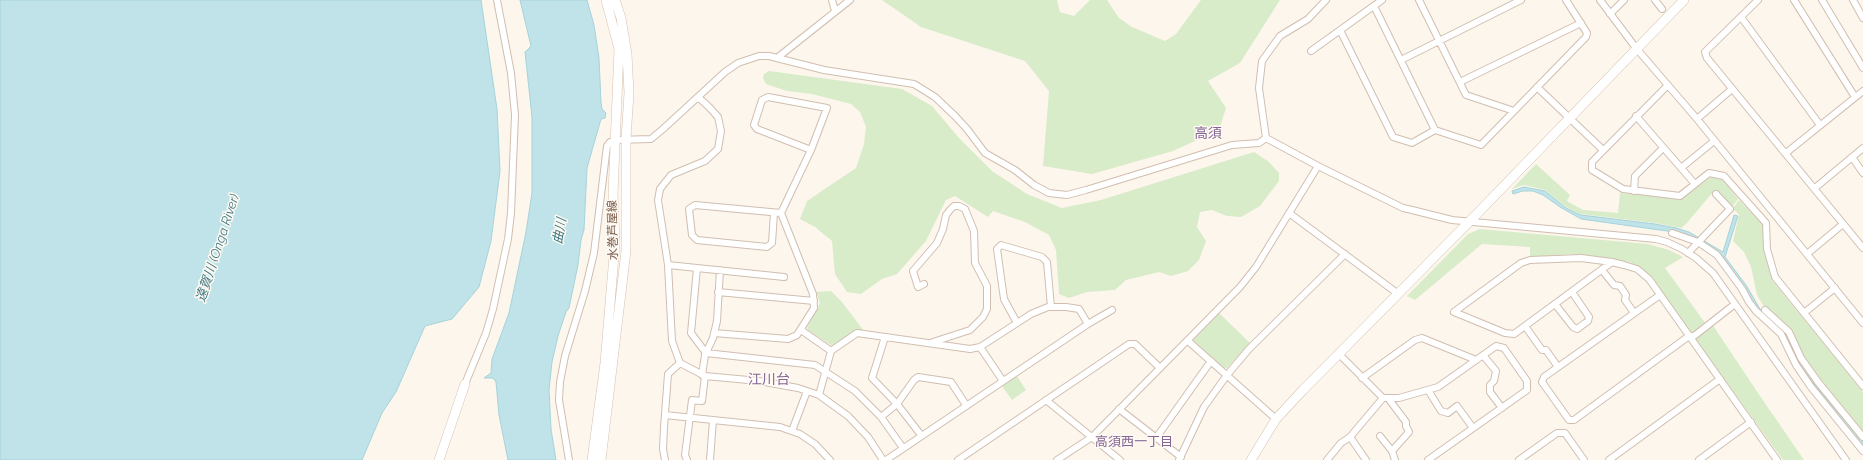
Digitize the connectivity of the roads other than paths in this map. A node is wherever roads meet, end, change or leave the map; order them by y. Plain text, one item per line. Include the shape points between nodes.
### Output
1 (497, 0) edge
2 (606, 0) edge
3 (615, 0) edge
4 (832, 0) edge
5 (850, 0) edge
6 (1326, 0) edge
7 (1382, 0) edge
8 (1419, 0) edge
9 (1521, 0) edge
10 (1566, 0) edge
11 (1600, 0) edge
12 (1624, 0) edge
13 (1655, 0) edge
14 (1684, 0) edge
15 (1758, 0) edge
16 (1794, 0) edge
17 (1822, 0) edge
18 (1853, 0) edge
19 (1374, 6) junction
20 (1662, 10) dead end
21 (835, 11) junction
22 (1610, 14) junction
23 (1741, 16) junction
24 (1863, 18) edge
25 (1581, 23) junction
26 (1340, 30) junction
27 (1439, 40) junction
28 (1636, 48) junction
29 (1311, 51) dead end
30 (777, 58) junction
31 (1401, 60) junction
32 (1863, 68) edge
33 (1460, 82) junction
34 (1668, 85) junction
35 (1537, 87) junction
36 (1732, 89) junction
37 (1863, 91) edge
38 (698, 97) junction
39 (1855, 97) junction
40 (1514, 111) junction
41 (1636, 116) junction
42 (1570, 118) junction
43 (1697, 119) junction
44 (1820, 125) junction
45 (1435, 130) junction
46 (1266, 138) junction
47 (621, 140) junction
48 (1714, 140) junction
49 (1663, 148) junction
50 (1863, 148) edge
51 (811, 150) junction
52 (1603, 150) junction
53 (1786, 153) junction
54 (1852, 157) junction
55 (1318, 166) junction
56 (1681, 168) junction
57 (1863, 173) edge
58 (1695, 184) junction
59 (1815, 188) junction
60 (1634, 191) junction
61 (1716, 194) dead end
62 (774, 213) junction
63 (781, 213) junction
64 (1289, 213) junction
65 (1470, 221) junction
66 (1843, 224) junction
67 (1672, 233) dead end
68 (1698, 242) junction
69 (1863, 248) edge
70 (1688, 253) junction
71 (1345, 254) junction
72 (1807, 254) junction
73 (1612, 262) junction
74 (668, 265) junction
75 (697, 268) junction
76 (720, 270) junction
77 (1602, 270) junction
78 (784, 277) dead end
79 (924, 284) dead end
80 (1835, 288) junction
81 (718, 292) junction
82 (1572, 292) junction
83 (1397, 293) junction
84 (1660, 295) junction
85 (814, 301) junction
86 (1555, 304) junction
87 (1735, 304) junction
88 (1051, 307) junction
89 (1112, 310) dead end
90 (1765, 310) dead end
91 (1634, 313) junction
92 (1804, 314) junction
93 (1863, 322) edge
94 (1017, 323) junction
95 (1088, 324) junction
96 (1525, 326) junction
97 (801, 330) junction
98 (714, 333) junction
99 (1689, 336) junction
100 (885, 337) junction
101 (1188, 342) junction
102 (932, 343) junction
103 (980, 347) junction
104 (832, 351) junction
105 (706, 353) junction
106 (1338, 353) junction
107 (1483, 355) junction
108 (1476, 360) junction
109 (1211, 361) junction
110 (680, 363) junction
111 (1558, 367) junction
112 (1160, 368) junction
113 (826, 372) junction
114 (704, 375) junction
115 (1227, 375) junction
116 (1362, 378) junction
117 (1720, 379) junction
118 (1003, 381) junction
119 (465, 384) joint
120 (1863, 386) edge
121 (1428, 390) junction
122 (807, 391) junction
123 (819, 395) junction
124 (1385, 398) junction
125 (1046, 400) junction
126 (897, 404) junction
127 (966, 405) junction
128 (1502, 408) junction
129 (1119, 409) junction
130 (665, 415) junction
131 (882, 417) junction
132 (690, 418) junction
133 (1276, 419) junction
134 (713, 420) junction
135 (1751, 422) junction
136 (1473, 428) junction
137 (792, 431) junction
138 (921, 435) junction
139 (1380, 436) dead end
140 (1092, 437) junction
141 (1350, 437) junction
142 (1863, 437) edge
143 (1156, 438) junction
144 (903, 448) junction
145 (1863, 450) edge
146 (1392, 451) junction
147 (1180, 458) edge
148 (439, 460) edge
149 (568, 460) edge
150 (592, 460) edge
151 (601, 460) edge
152 (665, 460) edge
153 (687, 460) edge
154 (710, 460) edge
155 (714, 460) edge
156 (830, 460) edge
157 (884, 460) edge
158 (958, 460) edge
159 (1057, 460) edge
160 (1120, 460) edge
161 (1250, 460) edge
162 (1327, 460) edge
163 (1366, 460) edge
164 (1395, 460) edge
165 (1428, 460) edge
166 (1519, 460) edge
167 (1584, 460) edge
168 (1609, 460) edge
169 (1700, 460) edge
170 (1777, 460) edge
171 (1846, 460) edge

1 - 119 street via 511,73 515,115 508,239 486,333
2 - 47 main road, 水巻芦屋線 via 619,49
3 - 47 main road, 水巻芦屋線 via 621,18 629,94
4 - 21 street
5 - 21 street
6 - 46 street via 1308,19 1280,36 1262,61 1259,88
7 - 19 street
8 - 27 street
9 - 27 street
10 - 25 street
11 - 22 street
12 - 22 street
13 - 20 street
14 - 28 main road
15 - 23 street
16 - 39 street
17 - 32 street
18 - 24 street
19 - 26 street
19 - 31 street
21 - 30 street
22 - 28 street
23 - 36 street via 1705,52
23 - 44 street
25 - 33 street
25 - 35 street via 1587,33 1586,37
26 - 29 street
26 - 45 street via 1393,137 1412,143
27 - 31 street
27 - 33 street
28 - 34 street
28 - 42 main road
30 - 38 street via 759,56 738,63
30 - 46 street via 824,70 914,84 935,97 955,116 985,153 1049,193 1067,195 1232,145 1259,143
31 - 45 street
33 - 40 street via 1466,95
34 - 41 street
34 - 43 street
35 - 40 street
35 - 42 street
36 - 43 street
36 - 53 street
37 - 39 street
38 - 47 street via 650,139
38 - 74 street via 718,117 720,141 714,154 705,161 671,174 660,189 658,200
39 - 44 street
40 - 45 street via 1480,145
41 - 49 street
41 - 52 street
42 - 52 street
42 - 65 main road
43 - 48 street
44 - 53 street
46 - 55 street
47 - 149 street via 610,142 607,146 594,254 560,382 559,400
47 - 150 main road, 水巻芦屋線 via 613,194 615,244 612,300
47 - 151 main road, 水巻芦屋線 via 626,251
48 - 56 street
48 - 72 street
49 - 56 street
49 - 60 street via 1635,176
50 - 54 street
51 - 51 street via 827,108 768,97 762,100 754,125 757,129
51 - 63 street
52 - 60 street via 1592,162 1592,170 1623,189
53 - 59 street
54 - 57 street
54 - 59 street
55 - 64 street
55 - 65 street via 1403,208 1452,220
56 - 58 street
58 - 60 street via 1680,196
58 - 92 street via 1709,173 1724,176 1766,223 1767,249 1775,277
59 - 66 street
61 - 68 street via 1730,209
62 - 62 street via 772,243 767,247 697,240 692,235 689,209 695,205
62 - 63 street
63 - 85 street
64 - 71 street
64 - 101 street via 1256,267
65 - 70 street via 1656,240 1667,242
65 - 83 main road
66 - 69 street
66 - 72 street
67 - 68 street
68 - 70 street
68 - 145 street via 1716,255 1756,311 1779,331 1796,365 1811,387
70 - 87 street via 1713,273
71 - 83 street
71 - 115 street
72 - 80 street
73 - 77 street
73 - 84 street via 1637,269 1649,279
73 - 96 street via 1581,258 1530,260 1521,263 1454,312 1505,333 1514,334
74 - 75 street
74 - 110 street via 672,341
75 - 76 street
75 - 105 street via 691,333
76 - 78 street
76 - 81 street
77 - 82 street
77 - 91 street via 1614,285 1620,286 1626,295 1625,300
79 - 102 street via 918,287 913,271 937,243 946,215 954,206 959,206 964,209 974,231 975,263 987,286 987,309 970,330
80 - 92 street
80 - 93 street
81 - 85 street
81 - 98 street
82 - 86 street
82 - 86 street via 1589,317 1588,321 1577,329
83 - 106 main road
84 - 91 street
84 - 99 street
85 - 97 street via 814,308
86 - 96 street
87 - 99 street via 1694,336
87 - 171 street
88 - 94 street via 1031,314
88 - 94 street via 1047,262 1042,257 1001,245 998,249 1004,299
88 - 95 street via 1079,309
89 - 95 street
90 - 142 street via 1789,332 1801,358
91 - 111 street
92 - 120 street
94 - 103 street
95 - 118 street
96 - 111 street
97 - 98 street via 797,335 788,338
97 - 104 street
98 - 105 street
99 - 111 street via 1574,420 1569,420 1542,382
99 - 117 street
100 - 102 street
100 - 104 street via 857,333
100 - 126 street via 872,378
101 - 109 street
101 - 112 street
102 - 103 street via 970,349
103 - 118 street
104 - 113 street
105 - 113 street via 815,366
105 - 114 street
106 - 116 street
106 - 133 main road
107 - 108 street
107 - 128 street via 1496,371 1490,392
107 - 128 street via 1496,346 1504,348 1527,381 1527,390
108 - 116 street via 1422,338 1415,340
108 - 121 street via 1438,387
109 - 115 street
109 - 143 street
110 - 114 street
110 - 130 street via 668,374
112 - 125 street via 1134,344 1129,344
112 - 129 street
113 - 123 street
113 - 131 street via 855,391
114 - 122 street via 759,381
114 - 132 street via 702,401 692,400
115 - 133 street
115 - 147 street via 1204,408
116 - 124 street
117 - 135 street
117 - 168 street
118 - 127 street
119 - 148 main road
121 - 124 street via 1399,398
121 - 136 street via 1441,410 1448,413 1457,406
122 - 123 street
122 - 137 street
123 - 157 street via 848,416 868,437
124 - 141 street
124 - 146 street via 1406,422 1409,432
125 - 140 street
125 - 158 street
126 - 127 street via 918,377 951,382
126 - 131 street
126 - 138 street
127 - 138 street
128 - 136 street
129 - 140 street
129 - 143 street
130 - 132 street
130 - 152 street
131 - 144 street
132 - 134 street
132 - 153 street via 685,455
133 - 161 main road
134 - 137 street via 780,427
134 - 154 street
135 - 169 street
135 - 170 street
136 - 165 street
137 - 156 street via 815,444
138 - 144 street
139 - 146 street
140 - 159 street
140 - 160 street
141 - 162 street via 1341,443
141 - 163 street
143 - 147 street
144 - 157 street
146 - 164 street
154 - 155 street
166 - 167 street via 1557,433 1565,433

